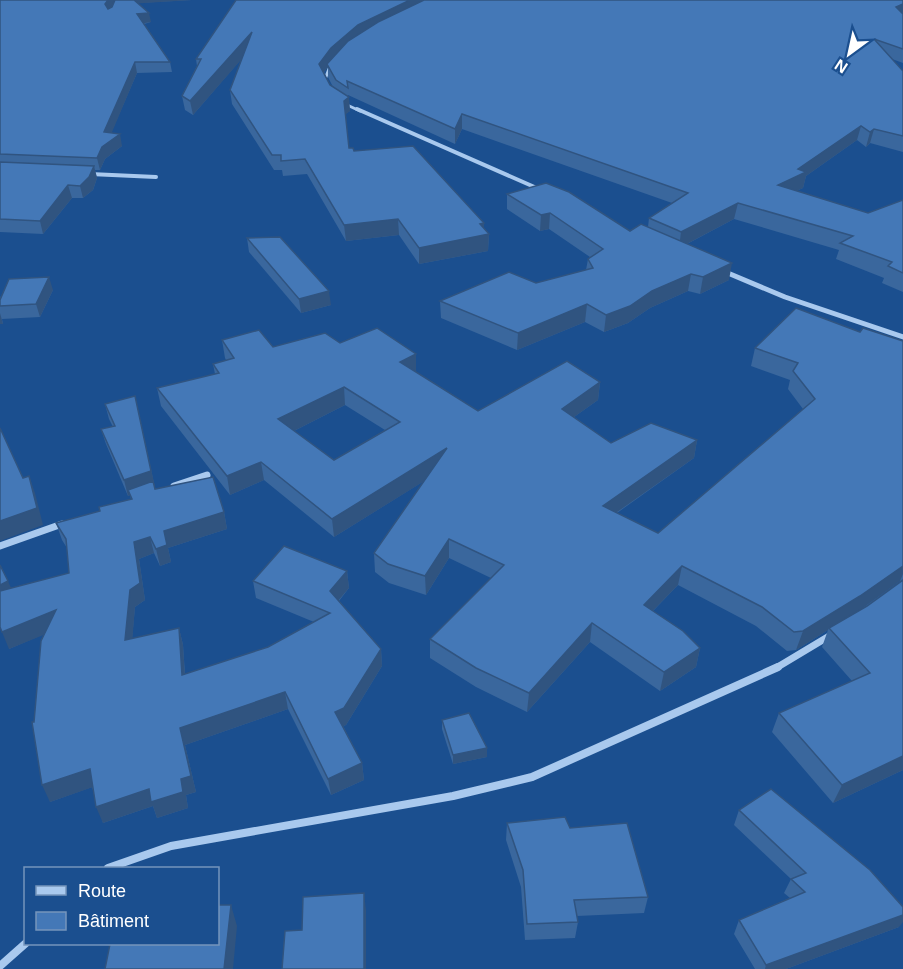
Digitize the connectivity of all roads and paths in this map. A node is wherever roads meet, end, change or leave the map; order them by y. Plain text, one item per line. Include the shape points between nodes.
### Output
1 (338, 56) edge
2 (328, 90) edge
3 (343, 103) edge
4 (87, 174) edge
5 (156, 177) dead end
6 (547, 193) edge
7 (717, 269) edge
8 (903, 337) edge
9 (207, 475) dead end
10 (162, 490) edge
11 (74, 519) edge
12 (0, 546) edge
13 (836, 632) edge
14 (111, 867) edge
15 (24, 945) edge
16 (0, 966) edge

1 - 2 street via 324,76
3 - 6 street
4 - 5 street
7 - 8 street
9 - 10 street
11 - 12 street
13 - 14 street via 766,674 532,777 453,796 171,846
15 - 16 street

